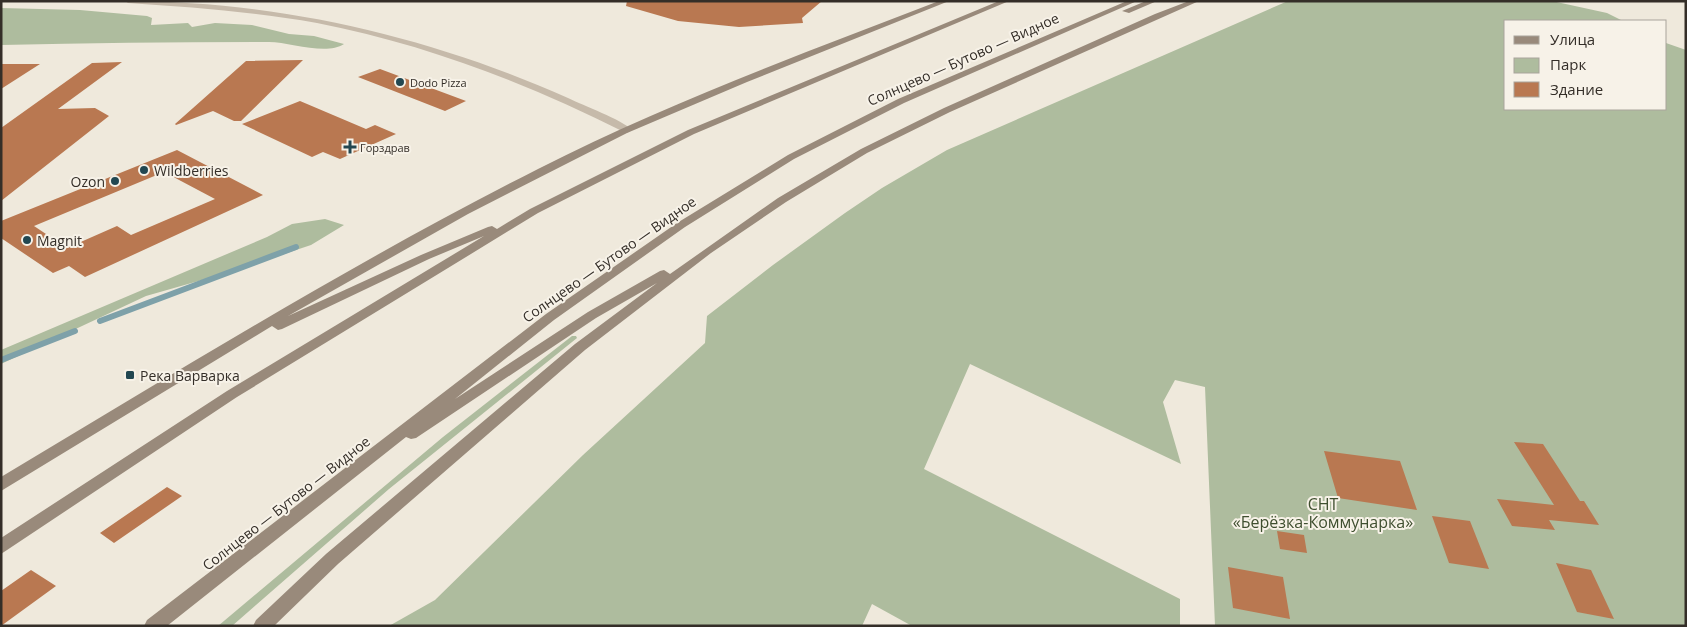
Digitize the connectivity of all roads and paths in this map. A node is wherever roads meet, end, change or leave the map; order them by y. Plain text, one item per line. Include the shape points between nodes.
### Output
1 (128, 1) edge
2 (946, 1) edge
3 (1006, 1) edge
4 (1134, 1) edge
5 (1154, 1) edge
6 (1187, 1) edge
7 (1196, 1) edge
8 (1158, 16) junction
9 (1034, 43) junction
10 (627, 130) junction
11 (534, 212) junction
12 (707, 251) junction
13 (222, 352) junction
14 (1, 484) edge
15 (326, 492) junction
16 (1, 547) edge
17 (154, 626) edge
18 (262, 626) edge

1 - 10 street via 224,9 350,28 463,59 511,76
2 - 10 main road via 782,64
3 - 11 main road via 691,132
4 - 9 main road, Солнцево — Бутово — Видное
5 - 9 main road
6 - 8 main road
7 - 8 main road
8 - 12 main road via 947,110 864,151 782,200
9 - 15 main road, Солнцево — Бутово — Видное via 845,129 791,157 714,204 550,317
10 - 13 main road via 370,262
11 - 13 main road via 425,257
11 - 16 main road via 240,389
12 - 15 main road via 592,315
12 - 18 main road via 580,346 332,558
13 - 14 main road
15 - 17 main road, Солнцево — Бутово — Видное

